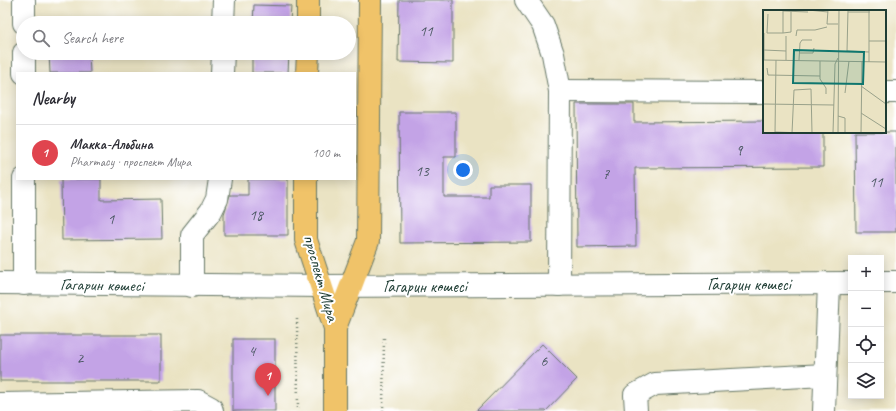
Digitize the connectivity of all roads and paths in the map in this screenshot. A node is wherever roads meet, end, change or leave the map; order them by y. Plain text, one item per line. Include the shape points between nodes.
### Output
1 (24, 0) edge
2 (224, 0) edge
3 (308, 0) edge
4 (370, 0) edge
5 (526, 0) edge
6 (24, 16) edge
7 (223, 16) edge
8 (308, 16) edge
9 (24, 60) edge
10 (223, 60) edge
11 (308, 60) edge
12 (24, 72) edge
13 (222, 72) edge
14 (308, 72) edge
15 (560, 91) junction
16 (763, 92) edge
17 (24, 180) edge
18 (220, 180) edge
19 (306, 180) edge
20 (884, 282) edge
21 (896, 282) edge
22 (0, 283) edge
23 (848, 283) edge
24 (24, 284) junction
25 (829, 284) junction
26 (559, 285) junction
27 (192, 286) junction
28 (321, 286) junction
29 (351, 286) junction
30 (297, 319) dead end
31 (335, 328) junction
32 (384, 336) dead end
33 (825, 375) junction
34 (0, 404) edge
35 (212, 411) edge
36 (298, 411) edge
37 (335, 411) edge
38 (384, 411) edge
39 (636, 411) edge
40 (824, 411) edge

1 - 6 street
2 - 7 street
3 - 8 main road
4 - 29 main road, проспект Мира via 368,241
5 - 15 street via 543,25 554,54
9 - 12 street
10 - 13 street
11 - 14 main road
15 - 16 street
15 - 26 street
17 - 24 street
18 - 27 street via 217,199 211,211 192,235
19 - 28 main road, проспект Мира via 306,240
20 - 21 street
22 - 24 street, Гагарин көшесі
23 - 25 street, Гагарин көшесі
24 - 27 street, Гагарин көшесі
25 - 26 street, Гагарин көшесі
25 - 33 street
26 - 29 street, Гагарин көшесі
27 - 28 street, Гагарин көшесі
28 - 29 street, Гагарин көшесі
28 - 31 main road, проспект Мира
29 - 31 main road, проспект Мира
30 - 36 path
31 - 37 main road, проспект Мира
32 - 38 path
33 - 39 street via 655,384 635,395
33 - 40 street
34 - 35 street via 198,401

